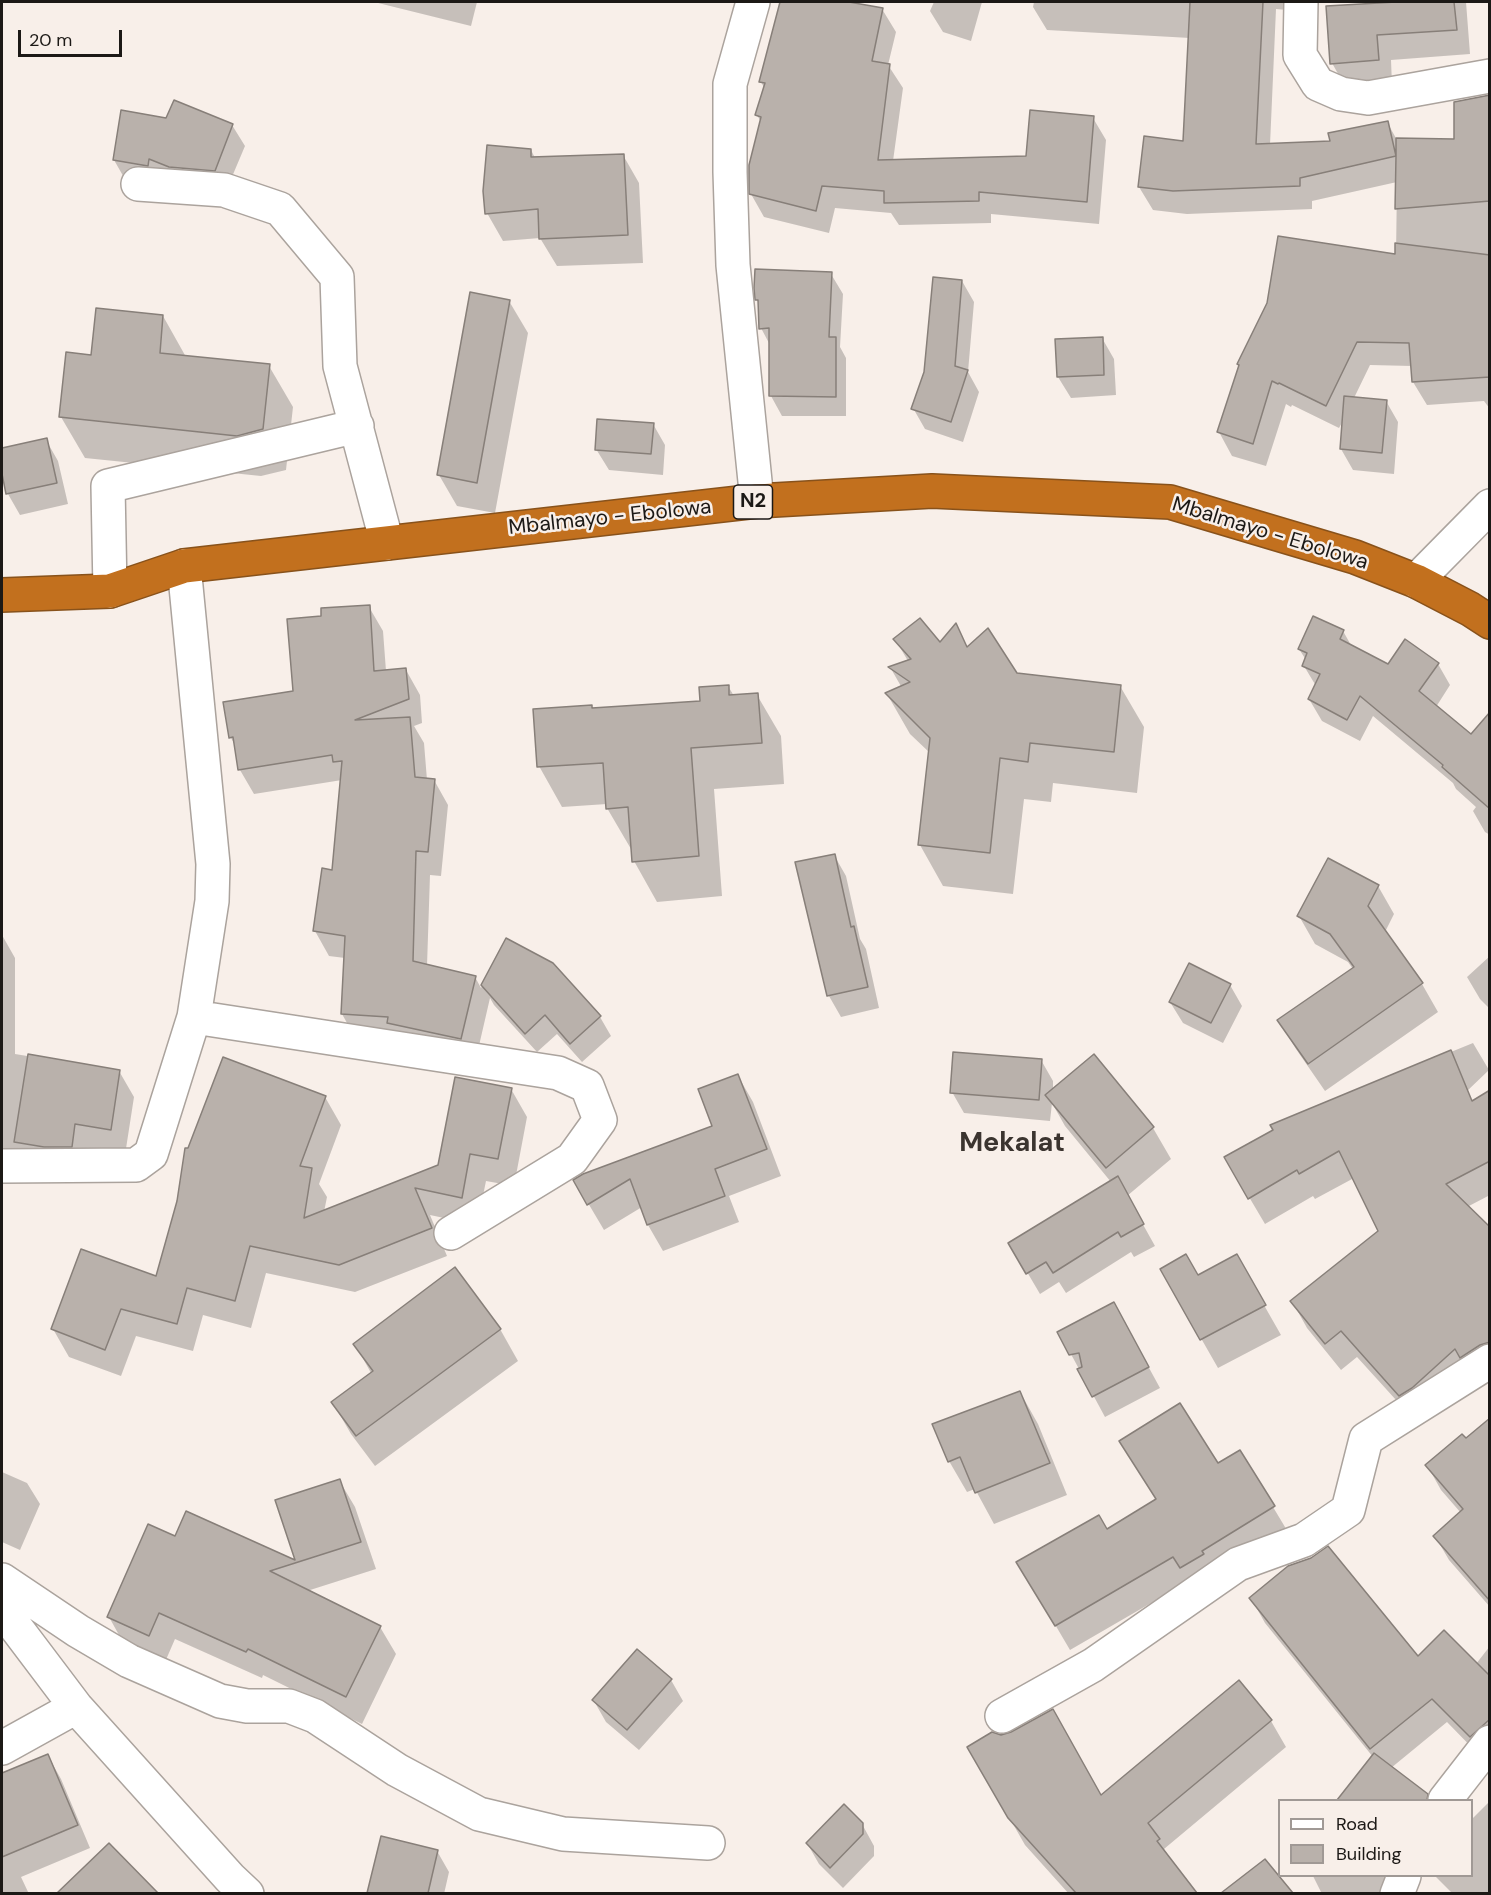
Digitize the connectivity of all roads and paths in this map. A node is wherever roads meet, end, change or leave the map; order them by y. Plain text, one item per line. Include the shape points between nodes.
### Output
1 (753, 2) edge
2 (1301, 2) edge
3 (1490, 76) edge
4 (138, 184) dead end
5 (357, 426) junction
6 (757, 501) junction
7 (1490, 506) edge
8 (387, 543) junction
9 (184, 566) junction
10 (1416, 581) junction
11 (110, 591) junction
12 (2, 595) edge
13 (1490, 622) edge
14 (194, 1017) junction
15 (2, 1166) edge
16 (451, 1233) dead end
17 (1490, 1361) edge
18 (2, 1580) edge
19 (2, 1609) edge
20 (76, 1707) junction
21 (1002, 1716) dead end
22 (1490, 1742) edge
23 (2, 1748) edge
24 (1446, 1799) edge
25 (708, 1843) dead end
26 (1403, 1877) edge
27 (248, 1893) edge
28 (1397, 1893) edge

1 - 6 street via 730,84 730,172 733,265
2 - 3 street via 1300,55 1318,84 1341,94 1368,98
4 - 5 street via 224,190 280,210 337,277 340,366
5 - 8 street
5 - 11 street via 108,486
6 - 8 highway, Mbalmayo - Ebolowa / N2
6 - 10 highway, Mbalmayo - Ebolowa / N2 via 932,491 1170,502 1355,557
7 - 10 street
8 - 9 highway, Mbalmayo - Ebolowa / N2
9 - 11 highway, Mbalmayo - Ebolowa / N2
9 - 14 street via 213,864 212,901
10 - 13 highway, Mbalmayo - Ebolowa / N2
11 - 12 highway, Mbalmayo - Ebolowa / N2
14 - 15 street via 151,1154 136,1165
14 - 16 street via 558,1073 587,1086 600,1120 572,1159
17 - 21 street via 1366,1439 1348,1510 1304,1540 1238,1564 1093,1665
18 - 25 street via 129,1661 220,1701 247,1706 289,1706 315,1716 397,1770 479,1814 563,1834
19 - 20 street
20 - 23 street
20 - 27 street via 230,1878
22 - 24 street
26 - 28 street

